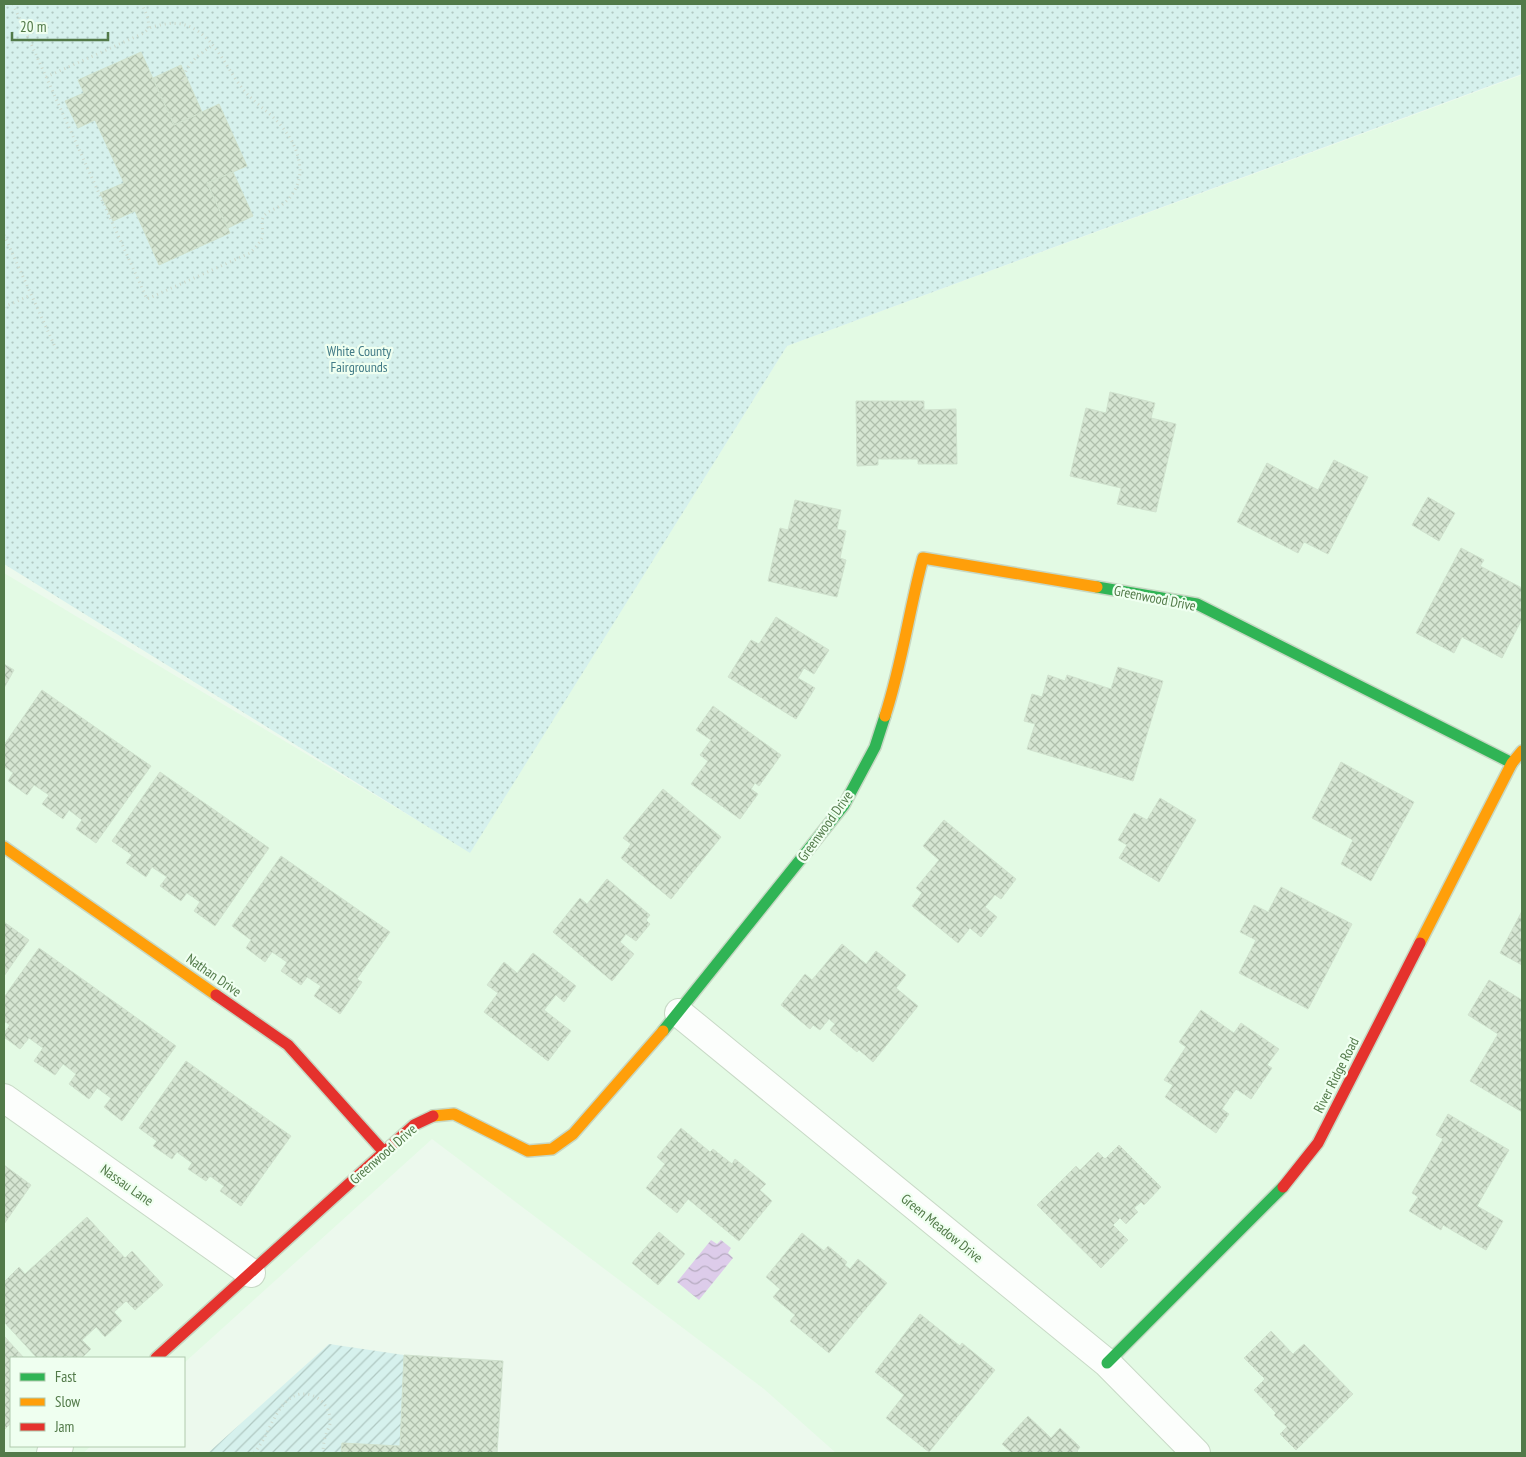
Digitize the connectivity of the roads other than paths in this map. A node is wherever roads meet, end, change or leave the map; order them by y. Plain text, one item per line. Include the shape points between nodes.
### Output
1 (1522, 751) edge
2 (1512, 763) junction
3 (4, 846) edge
4 (679, 1013) junction
5 (4, 1098) edge
6 (384, 1152) junction
7 (251, 1273) junction
8 (157, 1357) edge
9 (1107, 1363) junction
10 (1196, 1453) edge

1 - 2 street, River Ridge Road
2 - 4 street, Greenwood Drive via 1197,604 923,558 892,696 876,746 844,805
2 - 9 street, River Ridge Road via 1318,1143 1284,1186
3 - 6 street, Nathan Drive via 288,1045
4 - 6 street, Greenwood Drive via 573,1134 552,1148 528,1151 454,1114 433,1116 414,1125
4 - 9 street, Green Meadow Drive
5 - 7 street, Nassau Lane
6 - 7 street, Greenwood Drive
7 - 8 street, Greenwood Drive
9 - 10 street, Green Meadow Drive

